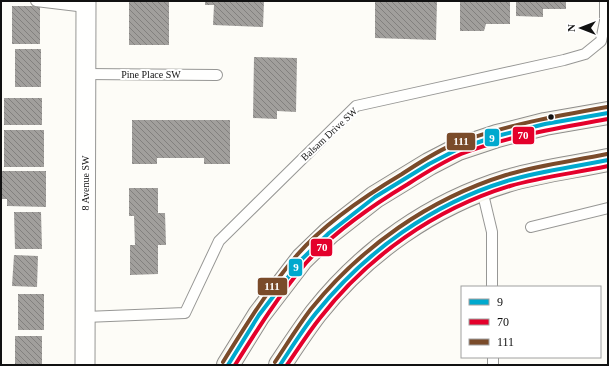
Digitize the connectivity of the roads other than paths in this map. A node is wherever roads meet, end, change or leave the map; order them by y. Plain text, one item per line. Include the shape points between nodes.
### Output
1 (36, 1) edge
2 (605, 1) edge
3 (86, 4) edge
4 (85, 74) junction
5 (217, 75) dead end
6 (608, 113) edge
7 (608, 160) edge
8 (482, 190) junction
9 (608, 208) edge
10 (531, 227) dead end
11 (492, 286) edge
12 (85, 317) junction
13 (85, 365) edge
14 (228, 365) edge
15 (280, 365) edge

1 - 3 lane
2 - 12 lane, Balsam Drive SW via 601,41 585,54 356,106 219,241 185,313
3 - 4 street, 8 Avenue SW
4 - 5 lane, Pine Place SW
4 - 12 street, 8 Avenue SW
6 - 14 main road via 545,124 458,149 375,197 329,233 302,259 259,315
7 - 8 main road via 555,169
8 - 11 lane via 492,232
8 - 15 main road via 425,217 395,236 367,260 317,312
9 - 10 lane
12 - 13 street, 8 Avenue SW

